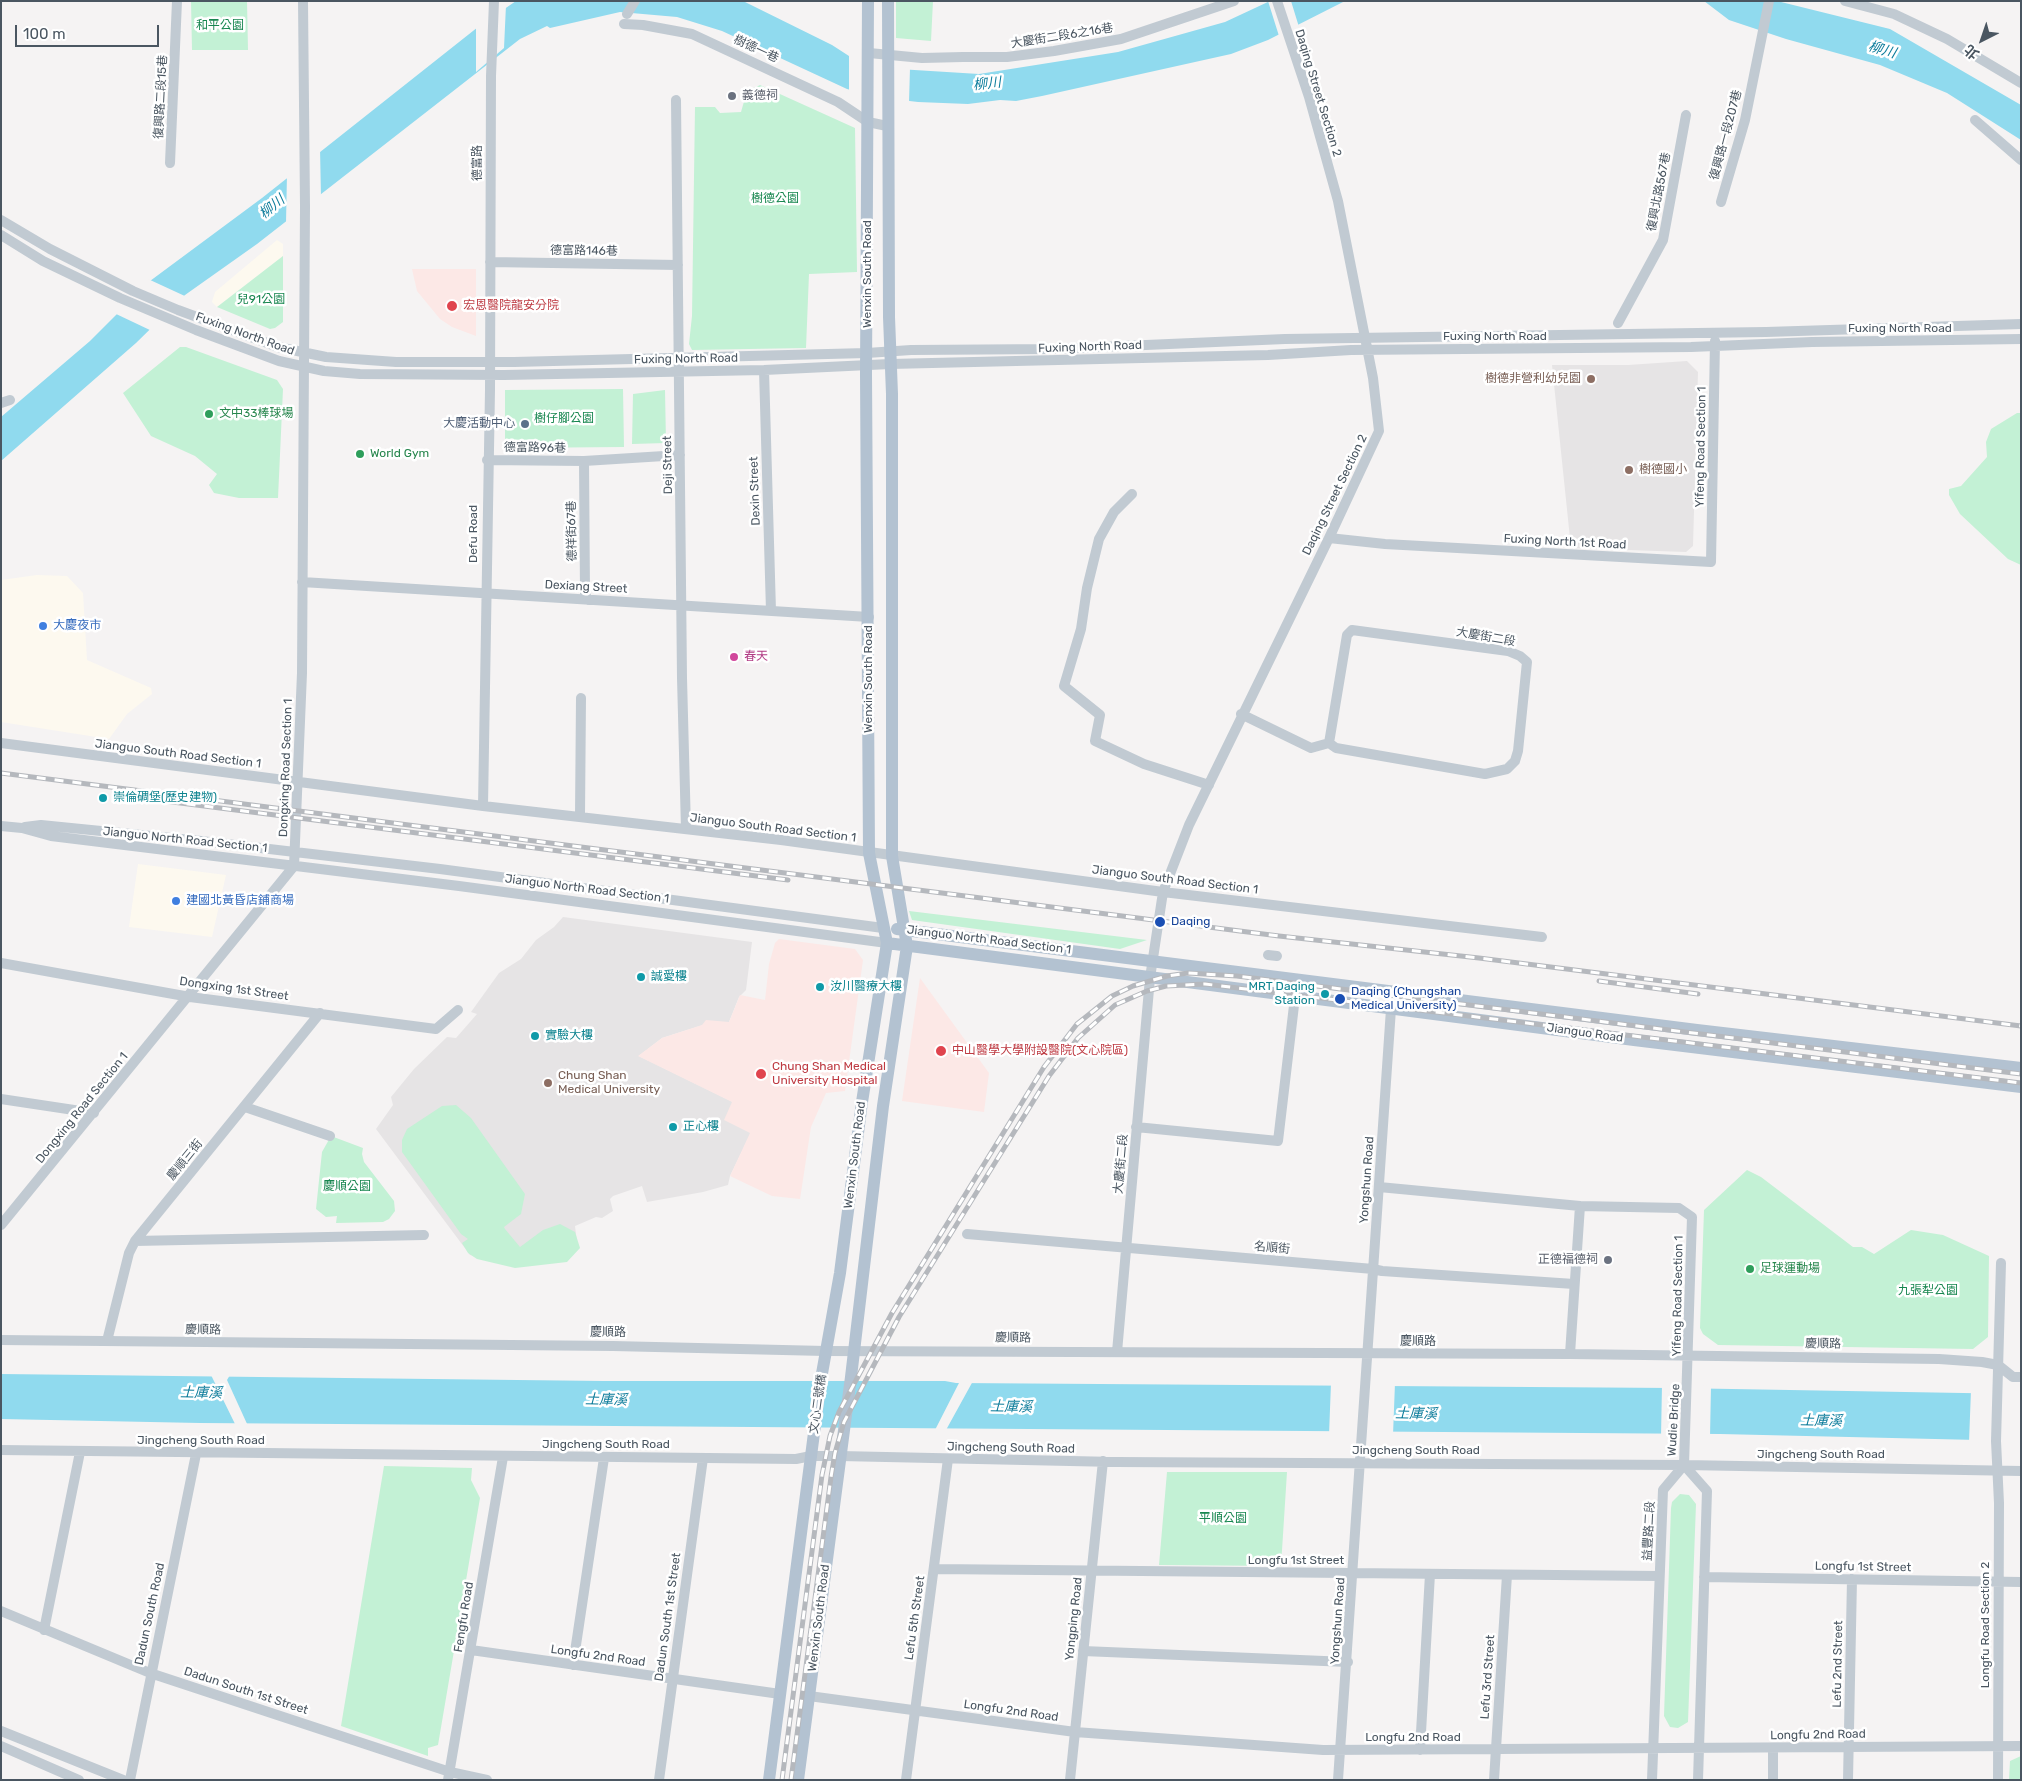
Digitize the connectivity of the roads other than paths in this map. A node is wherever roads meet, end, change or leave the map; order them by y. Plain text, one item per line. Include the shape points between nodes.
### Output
1 (177, 1) edge
2 (303, 1) edge
3 (494, 1) edge
4 (635, 1) edge
5 (868, 1) edge
6 (888, 1) edge
7 (1234, 1) edge
8 (1277, 1) edge
9 (1769, 1) edge
10 (1845, 1) edge
11 (869, 57) junction
12 (888, 59) junction
13 (2021, 83) edge
14 (676, 100) dead end
15 (1686, 115) dead end
16 (1975, 120) dead end
17 (868, 122) junction
18 (887, 126) junction
19 (2021, 160) edge
20 (170, 164) dead end
21 (1721, 202) dead end
22 (1, 220) edge
23 (1, 235) edge
24 (490, 262) junction
25 (678, 265) junction
26 (1618, 322) dead end
27 (2021, 324) edge
28 (1717, 333) junction
29 (1364, 338) junction
30 (2021, 339) edge
31 (1714, 346) junction
32 (1366, 350) junction
33 (890, 351) junction
34 (304, 353) junction
35 (679, 357) junction
36 (867, 359) junction
37 (490, 362) junction
38 (890, 364) junction
39 (304, 367) junction
40 (764, 370) junction
41 (679, 371) junction
42 (490, 375) junction
43 (680, 455) junction
44 (487, 460) junction
45 (584, 461) junction
46 (1132, 494) dead end
47 (1329, 538) junction
48 (1711, 562) joint
49 (302, 582) junction
50 (487, 595) junction
51 (588, 600) junction
52 (681, 606) junction
53 (771, 611) junction
54 (869, 617) junction
55 (581, 698) dead end
56 (1241, 714) junction
57 (1, 743) edge
58 (1329, 743) junction
59 (298, 782) junction
60 (1209, 786) junction
61 (483, 806) junction
62 (580, 815) junction
63 (1, 826) edge
64 (22, 828) junction
65 (686, 829) junction
66 (295, 852) junction
67 (869, 853) junction
68 (892, 856) junction
69 (294, 866) junction
70 (1163, 892) junction
71 (883, 928) junction
72 (903, 930) junction
73 (1542, 937) dead end
74 (887, 943) junction
75 (907, 946) junction
76 (1152, 961) junction
77 (1, 963) edge
78 (1150, 978) junction
79 (190, 997) junction
80 (1295, 997) junction
81 (1392, 1009) junction
82 (458, 1010) dead end
83 (320, 1013) junction
84 (2021, 1068) edge
85 (2021, 1087) edge
86 (1, 1100) edge
87 (245, 1107) junction
88 (94, 1113) junction
89 (1136, 1127) junction
90 (330, 1136) dead end
91 (1379, 1187) junction
92 (1580, 1206) junction
93 (1, 1225) edge
94 (967, 1234) dead end
95 (424, 1235) dead end
96 (135, 1241) junction
97 (1127, 1249) junction
98 (2001, 1263) dead end
99 (1373, 1269) junction
100 (1574, 1284) junction
101 (1, 1340) edge
102 (107, 1341) junction
103 (826, 1351) junction
104 (852, 1351) junction
105 (1117, 1352) junction
106 (1368, 1354) junction
107 (1570, 1354) junction
108 (1688, 1355) junction
109 (1998, 1365) junction
110 (1688, 1376) joint
111 (2021, 1377) edge
112 (1, 1450) edge
113 (80, 1452) junction
114 (196, 1454) junction
115 (811, 1456) junction
116 (840, 1456) junction
117 (503, 1457) junction
118 (604, 1458) junction
119 (703, 1458) junction
120 (948, 1459) junction
121 (1103, 1461) junction
122 (1360, 1463) junction
123 (1684, 1465) junction
124 (1997, 1471) junction
125 (2021, 1471) edge
126 (934, 1569) junction
127 (1092, 1571) junction
128 (1354, 1574) junction
129 (1430, 1574) junction
130 (1508, 1575) junction
131 (1659, 1576) junction
132 (1704, 1577) junction
133 (1852, 1579) junction
134 (1999, 1582) junction
135 (2021, 1582) edge
136 (1, 1612) edge
137 (44, 1630) junction
138 (471, 1650) junction
139 (1083, 1651) junction
140 (1348, 1662) junction
141 (573, 1665) junction
142 (150, 1673) junction
143 (672, 1679) junction
144 (780, 1694) junction
145 (809, 1696) junction
146 (915, 1711) junction
147 (1, 1731) edge
148 (1075, 1732) junction
149 (1, 1746) edge
150 (1998, 1746) junction
151 (2021, 1746) edge
152 (1849, 1747) junction
153 (1774, 1748) junction
154 (1699, 1749) junction
155 (1342, 1750) junction
156 (1420, 1750) junction
157 (1496, 1750) junction
158 (1654, 1750) junction
159 (449, 1776) edge
160 (79, 1780) edge
161 (123, 1780) edge
162 (130, 1780) edge
163 (487, 1780) edge
164 (659, 1780) edge
165 (769, 1780) edge
166 (798, 1780) edge
167 (906, 1780) edge
168 (1070, 1780) edge
169 (1338, 1780) edge
170 (1494, 1780) edge
171 (1652, 1780) edge
172 (1698, 1780) edge
173 (1773, 1780) edge
174 (1848, 1780) edge
175 (1998, 1780) edge

1 - 20 street, 復興路二段15巷
2 - 34 street, Dongxing Road Section 1
3 - 24 street, 德富路
4 - 17 street, 樹德一巷 via 626,19 692,34 838,102
5 - 11 main road, Wenxin South Road
6 - 12 main road, Wenxin South Road
7 - 12 street, 大慶街二段6之16巷 via 1121,40 998,57
8 - 29 street, Daqing Street Section 2 via 1338,201
9 - 21 street, 復興路一段207巷 via 1745,120
10 - 13 street via 1894,14 1947,39
11 - 12 street, 大慶街二段6之16巷
11 - 17 main road, Wenxin South Road
12 - 18 main road, Wenxin South Road
14 - 25 street, Deji Street
15 - 26 street, 復興北路567巷 via 1662,240
16 - 19 street
17 - 18 street
17 - 36 main road, Wenxin South Road
18 - 33 main road, Wenxin South Road
22 - 34 street, Fuxing North Road via 50,249 178,310 278,347
23 - 39 street, Fuxing North Road via 43,261 124,300 279,361
24 - 25 street, 德富路146巷
24 - 37 street, Defu Road
25 - 35 street, Deji Street
27 - 28 street, Fuxing North Road
28 - 29 street, Fuxing North Road
28 - 31 street, Yifeng Road Section 1
29 - 32 street, Daqing Street Section 2
29 - 33 street, Fuxing North Road
30 - 31 street, Fuxing North Road
31 - 32 street, Fuxing North Road
31 - 48 street, Yifeng Road Section 1 via 1716,397
32 - 38 street, Fuxing North Road
32 - 47 street, Daqing Street Section 2 via 1379,431
33 - 36 street, Fuxing North Road
33 - 38 main road, Wenxin South Road
34 - 37 street, Fuxing North Road via 396,362
34 - 39 street, Dongxing Road Section 1
35 - 36 street, Fuxing North Road
35 - 37 street, Fuxing North Road
35 - 41 street, Deji Street
36 - 38 street, Fuxing North Road
36 - 40 street, Fuxing North Road
36 - 54 main road, Wenxin South Road
37 - 42 street, Defu Road
38 - 68 main road, Wenxin South Road
39 - 42 street, Fuxing North Road via 360,374
39 - 49 street, Dongxing Road Section 1
40 - 41 street, Fuxing North Road
40 - 53 street, Dexin Street
41 - 42 street, Fuxing North Road
41 - 43 street, Deji Street
42 - 44 street, Defu Road
43 - 45 street, 德富路96巷
43 - 52 street, Deji Street
44 - 45 street, 德富路96巷
44 - 50 street, Defu Road
45 - 51 street, 德祥街67巷 via 585,594
46 - 60 street via 1114,512 1099,539 1081,629 1064,686 1100,715 1095,741 1144,764
47 - 48 street, Fuxing North 1st Road
47 - 56 street, Daqing Street Section 2
49 - 50 street, Dexiang Street
49 - 59 street, Dongxing Road Section 1
50 - 51 street, Dexiang Street
50 - 61 street, Defu Road
51 - 52 street, Dexiang Street
52 - 53 street, Dexiang Street
52 - 65 street, Deji Street
53 - 54 street, Dexiang Street
54 - 67 main road, Wenxin South Road
55 - 62 street
56 - 58 street, 大慶街二段 via 1311,748
56 - 60 street, Daqing Street Section 2
57 - 59 street, Jianguo South Road Section 1
58 - 58 street, 大慶街二段 via 1348,635 1352,630 1508,651 1527,662 1518,751 1515,761 1507,769 1485,774 1336,748
59 - 61 street, Jianguo South Road Section 1
59 - 66 street, Dongxing Road Section 1
60 - 70 street, Daqing Street Section 2 via 1176,854
61 - 62 street, Jianguo South Road Section 1
62 - 65 street, Jianguo South Road Section 1
63 - 64 street, Jianguo North Road Section 1
64 - 66 street, Jianguo North Road Section 1 via 41,825
64 - 69 street, Jianguo North Road Section 1 via 51,836
65 - 67 street, Jianguo South Road Section 1
66 - 69 street, Dongxing Road Section 1
66 - 71 street, Jianguo North Road Section 1
67 - 68 street, Jianguo South Road Section 1
67 - 71 main road, Wenxin South Road
68 - 70 street, Jianguo South Road Section 1
68 - 72 main road, Wenxin South Road
69 - 74 street, Jianguo North Road Section 1
69 - 79 street, Dongxing Road Section 1
70 - 73 street, Jianguo South Road Section 1
70 - 76 street, Daqing Street Section 2
71 - 72 main road, Jianguo North Road Section 1
71 - 74 main road, Wenxin South Road
72 - 75 main road, Wenxin South Road
72 - 76 main road, Jianguo North Road Section 1
74 - 75 main road, Jianguo North Road Section 1
74 - 103 main road, Wenxin South Road
75 - 78 main road, Jianguo North Road Section 1
75 - 104 main road, Wenxin South Road
76 - 78 street, Daqing Street Section 2
76 - 84 main road, Jianguo Road
77 - 79 street, Dongxing 1st Street
78 - 80 main road, Jianguo Road
78 - 89 street, 大慶街二段
79 - 83 street, Dongxing 1st Street
79 - 88 street, Dongxing Road Section 1
80 - 81 main road, Jianguo Road
80 - 89 street via 1278,1141
81 - 85 main road, Jianguo Road
81 - 91 street, Yongshun Road
82 - 83 street, Dongxing 1st Street via 436,1029
83 - 87 street, 慶順三街
86 - 88 street
87 - 90 street
87 - 96 street, 慶順三街
88 - 93 street, Dongxing Road Section 1
89 - 97 street, 大慶街二段
91 - 92 street
91 - 99 street, Yongshun Road
92 - 100 street
92 - 108 street, Yifeng Road Section 1 via 1679,1208 1692,1217
94 - 97 street, 名順街
95 - 96 street
96 - 102 street, 慶順三街 via 129,1253
97 - 99 street, 名順街
97 - 105 street, 大慶街二段
98 - 109 street, Longfu Road Section 2
99 - 100 street, 名順街
99 - 106 street, Yongshun Road
100 - 107 street
101 - 102 street, 慶順路
102 - 103 street, 慶順路
103 - 104 street, 慶順路
103 - 115 main road, 文心二號橋
104 - 105 street, 慶順路
104 - 116 main road
105 - 106 street, 慶順路
106 - 107 street, 慶順路
106 - 122 street, Yongshun Road
107 - 108 street, 慶順路
108 - 109 street, 慶順路 via 1939,1359
108 - 110 street, Yifeng Road Section 1
109 - 111 street, 慶順路 via 2013,1376
109 - 124 street, Longfu Road Section 2
110 - 123 street, Wudie Bridge
112 - 113 street, Jingcheng South Road
113 - 114 street, Jingcheng South Road
113 - 137 street
114 - 117 street, Jingcheng South Road
114 - 142 street, Dadun South Road
115 - 116 street, Jingcheng South Road
115 - 119 street, Jingcheng South Road via 796,1459
115 - 144 main road
116 - 120 street, Jingcheng South Road
116 - 145 main road, Wenxin South Road
117 - 118 street, Jingcheng South Road
117 - 138 street, Fengfu Road
118 - 119 street, Jingcheng South Road
118 - 141 street
119 - 143 street, Dadun South 1st Street
120 - 121 street, Jingcheng South Road
120 - 126 street, Lefu 5th Street
121 - 122 street, Jingcheng South Road
121 - 127 street, Yongping Road
122 - 123 street, Jingcheng South Road
122 - 128 street, Yongshun Road
123 - 124 street, Jingcheng South Road
123 - 131 street, 益豐路二段 via 1663,1490
123 - 132 street via 1707,1491
124 - 125 street, Jingcheng South Road
124 - 134 street, Longfu Road Section 2
126 - 127 street, Longfu 1st Street
126 - 146 street, Lefu 5th Street
127 - 128 street, Longfu 1st Street
127 - 139 street, Yongping Road
128 - 129 street, Longfu 1st Street
128 - 140 street, Yongshun Road
129 - 130 street, Longfu 1st Street
129 - 156 street
130 - 131 street, Longfu 1st Street
130 - 157 street, Lefu 3rd Street
131 - 158 street, 益豐路二段
132 - 133 street, Longfu 1st Street
132 - 154 street
133 - 134 street, Longfu 1st Street
133 - 152 street, Lefu 2nd Street
134 - 135 street, Longfu 1st Street
134 - 150 street, Longfu Road Section 2
136 - 137 street, Dadun South 1st Street
137 - 142 street, Dadun South 1st Street
138 - 141 street, Longfu 2nd Road
138 - 159 street, Fengfu Road
139 - 140 street
139 - 148 street, Yongping Road
140 - 155 street, Yongshun Road
141 - 143 street, Longfu 2nd Road
142 - 159 street, Dadun South 1st Street
142 - 162 street, Dadun South Road
143 - 144 street, Longfu 2nd Road
143 - 164 street, Dadun South 1st Street
144 - 165 main road
145 - 146 street, Longfu 2nd Road
145 - 166 main road, Wenxin South Road
146 - 148 street, Longfu 2nd Road
146 - 167 street, Lefu 5th Street
147 - 161 street
148 - 155 street, Longfu 2nd Road
148 - 168 street, Yongping Road
149 - 160 street
150 - 151 street, Longfu 2nd Road
150 - 152 street, Longfu 2nd Road
150 - 175 street, Longfu Road Section 2
152 - 153 street, Longfu 2nd Road
152 - 174 street, Lefu 2nd Street
153 - 154 street, Longfu 2nd Road
153 - 173 street
154 - 158 street, Longfu 2nd Road
154 - 172 street
155 - 156 street, Longfu 2nd Road
155 - 169 street, Yongshun Road
156 - 157 street, Longfu 2nd Road
157 - 158 street, Longfu 2nd Road
157 - 170 street, Lefu 3rd Street
158 - 171 street, 益豐路二段
159 - 163 street, Dadun South 1st Street

